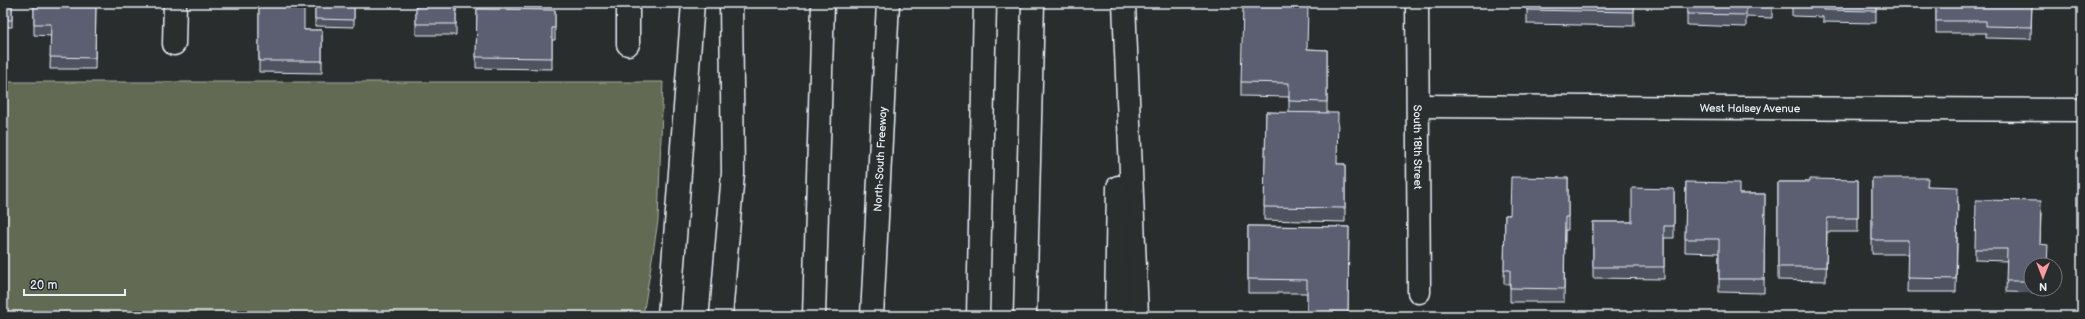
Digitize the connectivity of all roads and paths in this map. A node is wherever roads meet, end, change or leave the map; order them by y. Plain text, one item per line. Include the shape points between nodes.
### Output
1 (175, 3) edge
2 (628, 3) edge
3 (694, 3) edge
4 (731, 3) edge
5 (823, 3) edge
6 (888, 3) edge
7 (985, 3) edge
8 (1033, 3) edge
9 (1121, 3) edge
10 (1124, 3) edge
11 (1417, 3) edge
12 (174, 44) dead end
13 (628, 44) dead end
14 (1418, 106) junction
15 (2082, 110) edge
16 (1418, 292) dead end
17 (669, 316) edge
18 (720, 316) edge
19 (814, 316) edge
20 (872, 316) edge
21 (978, 316) edge
22 (1025, 316) edge
23 (1116, 316) edge
24 (1137, 316) edge

1 - 12 main road
2 - 13 main road
3 - 17 main road
4 - 18 main road via 733,173
5 - 19 main road
6 - 20 main road, North-South Freeway
7 - 21 main road
8 - 22 main road
9 - 23 main road
10 - 24 main road
11 - 14 main road, South 18th Street
14 - 15 main road, West Halsey Avenue
14 - 16 main road, South 18th Street

